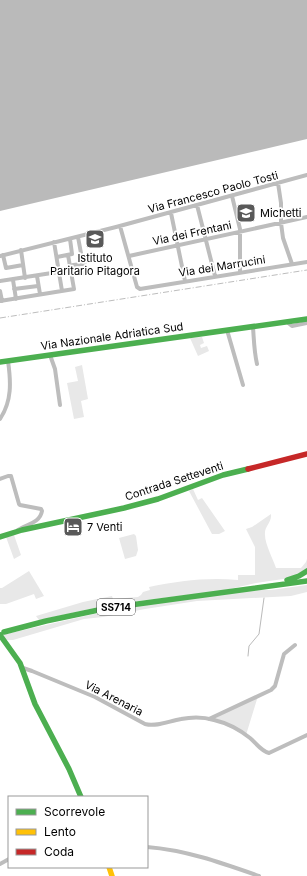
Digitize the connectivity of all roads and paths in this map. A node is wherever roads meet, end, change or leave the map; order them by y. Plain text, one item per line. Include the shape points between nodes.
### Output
1 (307, 175) edge
2 (278, 183) junction
3 (232, 196) junction
4 (197, 205) junction
5 (171, 213) junction
6 (307, 217) edge
7 (281, 223) junction
8 (122, 226) junction
9 (240, 232) junction
10 (78, 237) junction
11 (70, 239) junction
12 (206, 240) junction
13 (54, 242) junction
14 (177, 245) junction
15 (21, 250) junction
16 (1, 255) edge
17 (68, 255) junction
18 (57, 256) junction
19 (129, 256) junction
20 (91, 260) dead end
21 (82, 262) junction
22 (307, 262) edge
23 (292, 264) junction
24 (23, 265) junction
25 (6, 268) junction
26 (0, 270) edge
27 (70, 270) junction
28 (59, 272) junction
29 (240, 272) junction
30 (84, 273) dead end
31 (37, 276) junction
32 (215, 276) junction
33 (25, 278) junction
34 (13, 280) junction
35 (185, 281) junction
36 (0, 282) edge
37 (38, 286) junction
38 (14, 289) junction
39 (0, 291) edge
40 (62, 291) junction
41 (40, 294) junction
42 (16, 299) junction
43 (1, 301) edge
44 (307, 320) edge
45 (287, 322) junction
46 (307, 323) edge
47 (252, 327) junction
48 (227, 330) junction
49 (50, 355) junction
50 (8, 361) junction
51 (0, 362) edge
52 (257, 364) dead end
53 (243, 386) dead end
54 (60, 405) dead end
55 (0, 419) edge
56 (307, 454) edge
57 (0, 478) edge
58 (16, 531) junction
59 (0, 537) edge
60 (307, 571) edge
61 (306, 581) edge
62 (264, 586) junction
63 (2, 634) edge
64 (295, 645) dead end
65 (22, 668) junction
66 (209, 719) junction
67 (307, 735) edge
68 (81, 796) edge
69 (148, 847) edge
70 (259, 876) edge

1 - 2 street, Via Francesco Paolo Tosti
2 - 3 street, Via Francesco Paolo Tosti
2 - 7 street
3 - 4 street, Via Francesco Paolo Tosti
3 - 9 street
4 - 5 street, Via Francesco Paolo Tosti
4 - 12 street
5 - 8 street, Via Francesco Paolo Tosti
5 - 14 street
6 - 7 street, Via dei Frentani
7 - 9 street, Via dei Frentani
7 - 23 street
8 - 10 street, Via Francesco Paolo Tosti
8 - 19 street
9 - 12 street, Via dei Frentani
9 - 29 street
10 - 11 street, Via Francesco Paolo Tosti
10 - 21 street
11 - 13 street, Via Francesco Paolo Tosti
11 - 17 street via 72,253
12 - 14 street, Via dei Frentani
12 - 32 street
13 - 15 street, Via Francesco Paolo Tosti
13 - 18 street
14 - 19 street, Via dei Frentani
14 - 35 street
15 - 16 street, Via Francesco Paolo Tosti
15 - 24 street
16 - 25 street
17 - 18 street
17 - 27 street
18 - 28 street
19 - 35 street, Via dei Marrucini via 137,287
20 - 21 street
21 - 30 street via 83,264 74,265 75,274
22 - 23 street, Via dei Marrucini
23 - 29 street, Via dei Marrucini
24 - 25 street
24 - 33 street
25 - 26 street
27 - 28 street
27 - 40 street via 74,290
28 - 31 street
28 - 40 street
29 - 32 street, Via dei Marrucini
31 - 33 street
31 - 37 street
32 - 35 street, Via dei Marrucini
33 - 34 street
34 - 36 street
34 - 38 street
37 - 38 street
37 - 41 street
38 - 42 street
39 - 43 street
40 - 41 street
41 - 42 street
42 - 43 street
44 - 45 main road, Via Nazionale Adriatica Sud
45 - 46 street via 292,326
45 - 47 main road, Via Nazionale Adriatica Sud
47 - 48 main road, Via Nazionale Adriatica Sud
47 - 52 street
48 - 49 main road, Via Nazionale Adriatica Sud
48 - 53 street
49 - 50 main road, Via Nazionale Adriatica Sud
49 - 54 street
50 - 51 main road, Via Nazionale Adriatica Sud
50 - 55 street via 10,394
56 - 58 main road, Contrada Setteventi via 223,475 158,499 124,508
57 - 58 street via 11,476 20,505 42,511 36,521
58 - 59 main road, Contrada Setteventi
60 - 62 main road via 295,578
61 - 62 main road, SS714
62 - 63 main road, SS714 via 108,608 46,621
63 - 65 main road
64 - 66 street via 284,654 275,686 271,690
65 - 66 street, Via Arenaria via 95,697 145,724 182,718
65 - 68 main road via 35,704
66 - 67 street, Via Arenaria via 235,728 269,753
69 - 70 street via 176,850

